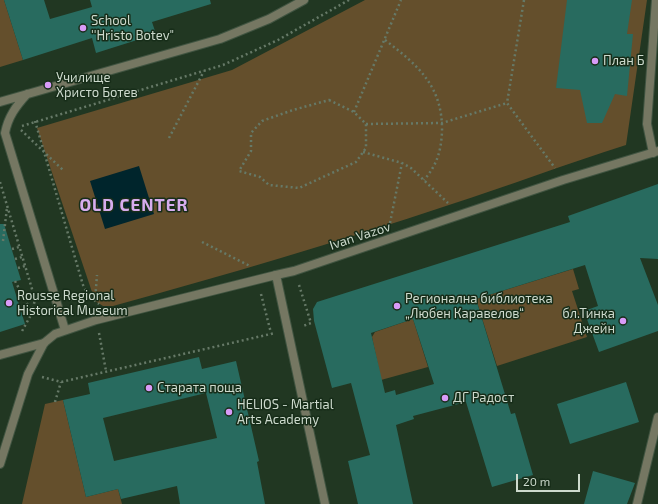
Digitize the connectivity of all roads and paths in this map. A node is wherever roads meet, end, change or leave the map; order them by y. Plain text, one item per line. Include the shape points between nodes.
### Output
1 (304, 0) edge
2 (349, 0) edge
3 (401, 0) edge
4 (524, 0) edge
5 (656, 0) edge
6 (385, 40) junction
7 (204, 71) junction
8 (28, 93) junction
9 (0, 102) edge
10 (507, 103) junction
11 (354, 112) junction
12 (35, 121) junction
13 (442, 123) junction
14 (366, 124) junction
15 (169, 138) dead end
16 (363, 152) junction
17 (655, 152) edge
18 (46, 156) junction
19 (402, 163) junction
20 (64, 171) dead end
21 (424, 180) junction
22 (563, 180) junction
23 (0, 182) edge
24 (7, 205) junction
25 (462, 215) junction
26 (390, 224) dead end
27 (3, 241) dead end
28 (202, 242) dead end
29 (19, 247) junction
30 (12, 249) dead end
31 (22, 257) junction
32 (15, 259) dead end
33 (247, 264) dead end
34 (25, 266) junction
35 (18, 268) dead end
36 (244, 270) dead end
37 (294, 271) junction
38 (97, 275) dead end
39 (276, 275) junction
40 (257, 280) junction
41 (15, 281) dead end
42 (95, 301) junction
43 (103, 306) dead end
44 (32, 313) junction
45 (96, 320) junction
46 (64, 330) junction
47 (288, 331) junction
48 (272, 334) junction
49 (44, 343) junction
50 (16, 350) junction
51 (0, 355) edge
52 (106, 371) junction
53 (55, 402) dead end
54 (658, 417) edge
55 (0, 464) edge
56 (325, 504) edge
57 (637, 504) edge

1 - 8 street via 269,19 220,39
2 - 7 path via 278,40
3 - 6 path
4 - 10 path
5 - 17 street via 647,124
6 - 11 path
6 - 13 path via 413,63 427,80 438,97
7 - 12 path
7 - 15 path
8 - 9 street
8 - 46 street via 12,112 5,133
10 - 13 path
10 - 22 path
11 - 14 path
11 - 16 path via 329,100 262,121 251,133 251,150 239,171 260,177 270,185 299,188 356,162
12 - 18 path
12 - 18 path via 18,127
13 - 14 path
13 - 21 path via 439,154 432,171
14 - 16 path via 366,148
16 - 19 path
17 - 22 street, Ivan Vazov
18 - 20 path
18 - 42 path via 83,285
19 - 21 path
19 - 26 path
21 - 25 path
22 - 25 street, Ivan Vazov
23 - 24 path
24 - 27 path
24 - 29 path
25 - 37 street, Ivan Vazov
28 - 33 path
29 - 30 path
29 - 31 path
31 - 32 path
31 - 34 path
34 - 35 path
34 - 44 path via 35,299
36 - 40 path via 252,267
37 - 39 street, Ivan Vazov
37 - 47 path via 311,323
38 - 42 path
39 - 40 street, Ivan Vazov
39 - 47 street
40 - 45 street, Ivan Vazov
40 - 48 path
41 - 44 path
42 - 43 path
42 - 45 path
44 - 50 path via 18,339
45 - 46 street, Ivan Vazov
45 - 52 path
46 - 49 street, Ivan Vazov
47 - 48 path
47 - 56 street
48 - 52 path
49 - 50 street
49 - 55 street via 26,380
50 - 51 street
52 - 53 path via 60,382
54 - 57 street

